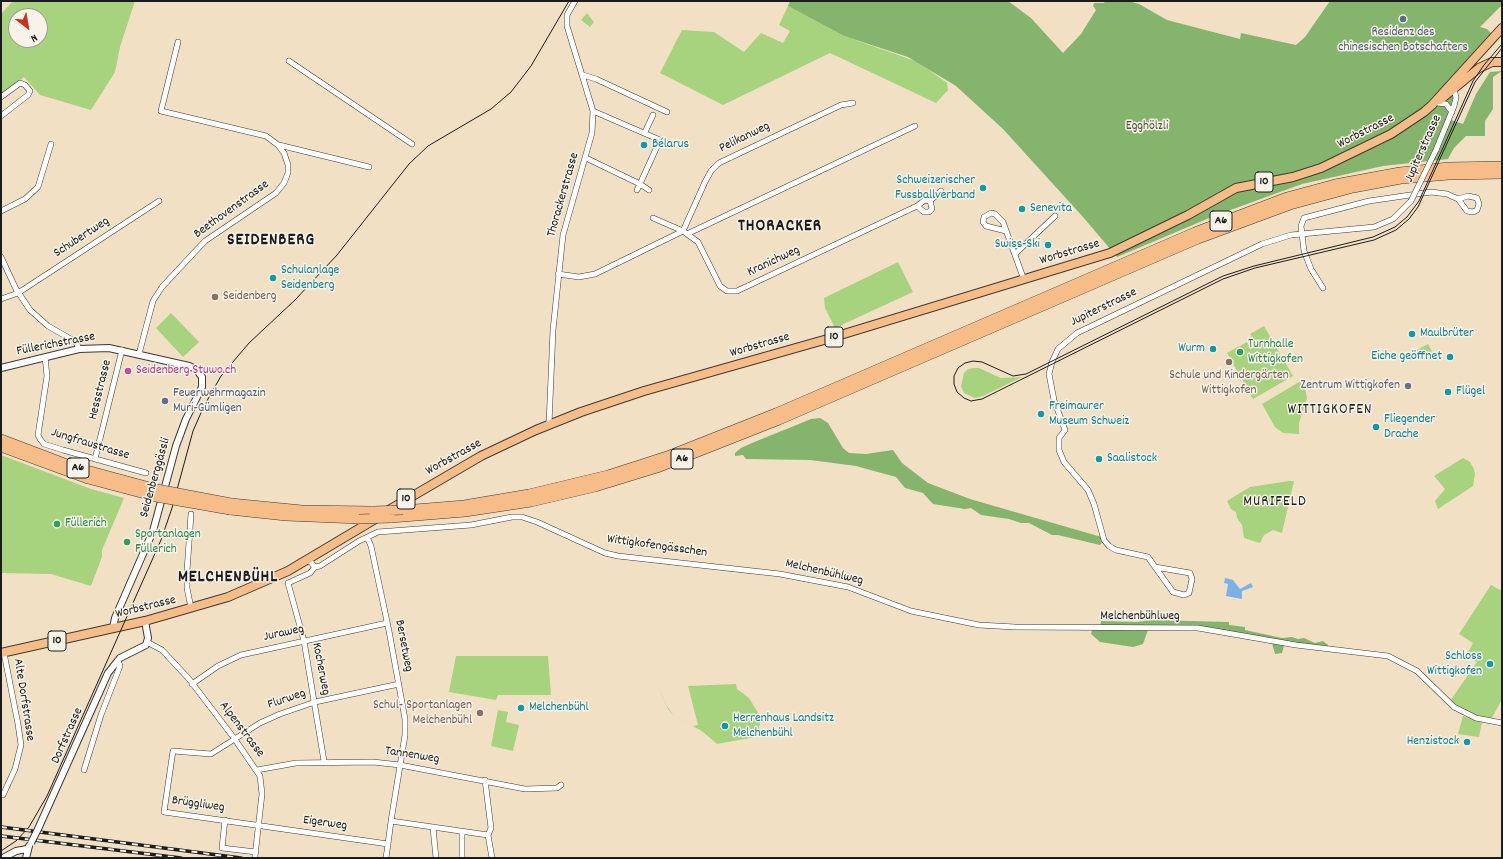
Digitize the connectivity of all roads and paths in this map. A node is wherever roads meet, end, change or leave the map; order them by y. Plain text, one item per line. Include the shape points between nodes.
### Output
1 (575, 1) edge
2 (1502, 28) edge
3 (178, 42) dead end
4 (289, 61) dead end
5 (1502, 62) edge
6 (583, 75) junction
7 (1454, 81) junction
8 (1454, 89) junction
9 (1, 97) edge
10 (853, 103) dead end
11 (1434, 104) junction
12 (593, 111) junction
13 (667, 112) dead end
14 (1452, 112) junction
15 (653, 115) dead end
16 (1, 116) edge
17 (915, 126) dead end
18 (645, 132) junction
19 (660, 140) junction
20 (51, 144) dead end
21 (412, 144) dead end
22 (669, 144) dead end
23 (278, 145) junction
24 (586, 158) junction
25 (1502, 166) edge
26 (369, 167) dead end
27 (1502, 174) edge
28 (640, 184) junction
29 (637, 190) dead end
30 (649, 190) dead end
31 (941, 191) dead end
32 (1458, 199) dead end
33 (159, 201) dead end
34 (930, 201) junction
35 (917, 206) junction
36 (1, 211) edge
37 (1055, 216) dead end
38 (653, 218) dead end
39 (1006, 231) junction
40 (685, 233) junction
41 (1301, 233) junction
42 (1015, 254) junction
43 (1, 257) edge
44 (558, 274) junction
45 (1024, 280) junction
46 (1323, 288) dead end
47 (18, 293) junction
48 (1, 299) edge
49 (79, 349) junction
50 (122, 350) junction
51 (140, 354) junction
52 (45, 357) junction
53 (1, 368) edge
54 (203, 379) joint
55 (549, 424) junction
56 (1, 439) edge
57 (1, 447) edge
58 (95, 459) junction
59 (146, 473) dead end
60 (156, 493) junction
61 (230, 506) junction
62 (191, 514) dead end
63 (367, 537) junction
64 (308, 559) junction
65 (315, 567) junction
66 (1155, 567) junction
67 (761, 572) joint
68 (191, 608) junction
69 (145, 621) junction
70 (387, 623) junction
71 (113, 628) junction
72 (304, 641) junction
73 (147, 642) junction
74 (2, 653) edge
75 (118, 660) junction
76 (192, 684) junction
77 (399, 684) junction
78 (315, 702) junction
79 (1502, 723) edge
80 (234, 738) junction
81 (324, 761) junction
82 (400, 765) junction
83 (84, 770) dead end
84 (257, 770) junction
85 (485, 780) junction
86 (561, 784) dead end
87 (3, 795) dead end
88 (225, 820) junction
89 (391, 821) junction
90 (259, 826) junction
91 (433, 828) junction
92 (462, 832) junction
93 (488, 835) junction
94 (388, 844) junction
95 (27, 849) junction
96 (3, 858) edge
97 (26, 858) edge
98 (386, 858) edge
99 (436, 858) edge
100 (462, 858) edge
101 (492, 858) edge

1 - 6 street, Thorackerstrasse via 566,21
2 - 7 main road, Worbstrasse / 10
3 - 23 street via 161,111 261,135
4 - 21 street
5 - 8 main road, 10 via 1481,66
6 - 12 street, Thorackerstrasse
6 - 13 street
7 - 8 street, Jupiterstrasse
7 - 11 main road, Worbstrasse / 10
8 - 11 main road, 10
8 - 14 street, Jupiterstrasse via 1456,98
9 - 16 street via 20,83 30,91
10 - 40 street, Pelikanweg via 841,105 719,163 705,182
11 - 14 street, Jupiterstrasse via 1446,104
11 - 45 main road, Worbstrasse / 10 via 1391,134 1312,171 1236,188 1121,248
12 - 18 street
12 - 24 street, Thorackerstrasse via 592,133
14 - 41 street, Jupiterstrasse, bridge via 1411,202 1393,219 1374,227
15 - 18 street
17 - 40 street
18 - 19 street
19 - 22 street
19 - 28 street
20 - 36 street via 38,186 25,199
23 - 26 street
23 - 51 street, Beethovenstrasse via 288,165 284,183 270,198 206,241 162,287 154,301
24 - 28 street
24 - 44 street, Thorackerstrasse via 565,223
25 - 61 highway, A6, bridge via 1449,167 1400,172 1351,180 1293,196 1195,232 776,413 662,458 592,480 464,505 403,510 302,510
27 - 61 highway, A6, bridge via 1455,174 1401,179 1295,203 1198,239 773,422 665,465 610,483 531,502 465,512 391,518 286,516
28 - 29 street
28 - 30 street
31 - 34 street
32 - 41 street, Jupiterstrasse via 1439,192 1431,192 1369,201 1307,216 1301,222
33 - 47 street, Schubertweg
34 - 35 street, Kranichweg via 925,200
34 - 35 street via 932,209 929,212 924,212
35 - 40 street, Kranichweg via 734,292 720,286 698,242
37 - 42 street
38 - 40 street, Kranichweg
39 - 39 street via 1003,222 992,212 984,217 983,222 986,226
39 - 42 street
40 - 44 street via 595,274
41 - 46 street via 1309,265
41 - 66 street, Jupiterstrasse via 1262,244 1084,329 1066,341 1054,355 1050,366 1050,381 1065,430 1058,440 1061,456 1088,490 1104,540 1109,546 1148,557
42 - 45 street
43 - 47 street
44 - 55 street, Thorackerstrasse
45 - 55 main road, Worbstrasse / 10 via 638,393
47 - 48 street, Schubertweg
47 - 49 street via 36,316 54,330 75,340
49 - 50 street, Füllerichstrasse via 97,347
49 - 52 street, Füllerichstrasse
50 - 51 street, Füllerichstrasse
50 - 58 street, Hessstrasse
51 - 54 street, Füllerichstrasse via 194,368
52 - 53 street, Füllerichstrasse
52 - 58 street, Jungfraustrasse via 47,376 38,435 44,444
54 - 71 street, Seidenberggässli via 201,390 176,446 153,531
55 - 64 main road, Worbstrasse / 10 via 458,468
56 - 60 highway, A6 via 72,466
57 - 60 highway, A6 via 82,477
58 - 59 street, Jungfraustrasse
60 - 61 highway, A6, bridge
62 - 68 street via 187,588
63 - 65 street
63 - 67 street, Wittigkofengässchen via 378,532 522,517 605,553 618,556
63 - 70 street, Bersetweg
64 - 65 street
64 - 68 main road, Worbstrasse / 10 via 250,588
65 - 72 street, Kocherweg via 310,573 288,583
66 - 66 street, Jupiterstrasse via 1173,592 1184,595 1189,593 1192,579 1190,573
67 - 79 street, Melchenbühlweg via 848,587 911,611 984,625 1198,628 1296,645 1388,656 1417,671 1454,707 1476,718
68 - 69 main road, Worbstrasse / 10
69 - 71 main road, Worbstrasse / 10
69 - 73 street
70 - 72 street, Juraweg
70 - 77 street, Bersetweg
71 - 74 main road, Worbstrasse / 10
72 - 76 street, Juraweg via 240,656 218,666
72 - 78 street, Kocherweg
73 - 75 street, Dorfstrasse via 144,647
73 - 76 street, Alpenstrasse via 162,650
74 - 87 street, Alte Dorfstrasse via 21,745 15,768
75 - 83 street via 120,666
75 - 95 street, Dorfstrasse, bridge via 108,673
76 - 80 street, Alpenstrasse
77 - 78 street, Flurweg
77 - 82 street, Bersetweg via 405,727
78 - 80 street, Flurweg via 271,717
78 - 81 street, Kocherweg
80 - 84 street, Alpenstrasse
80 - 88 street, Brüggliweg via 211,754 172,750 167,783 164,812
81 - 82 street, Tannenweg via 366,761
81 - 84 street, Tannenweg via 278,765
82 - 85 street, Tannenweg
82 - 89 street, Bersetweg
84 - 90 street, Alpenstrasse via 262,788
85 - 86 street, Tannenweg via 525,789 557,788
85 - 93 street via 491,828
88 - 90 street, Brüggliweg
88 - 90 street, Alpenstrasse via 222,848 255,854
89 - 91 street
89 - 94 street
90 - 94 street, Eigerweg
91 - 92 street
91 - 99 street
92 - 93 street
92 - 100 street
93 - 101 street
94 - 98 street
95 - 96 street
95 - 97 street

